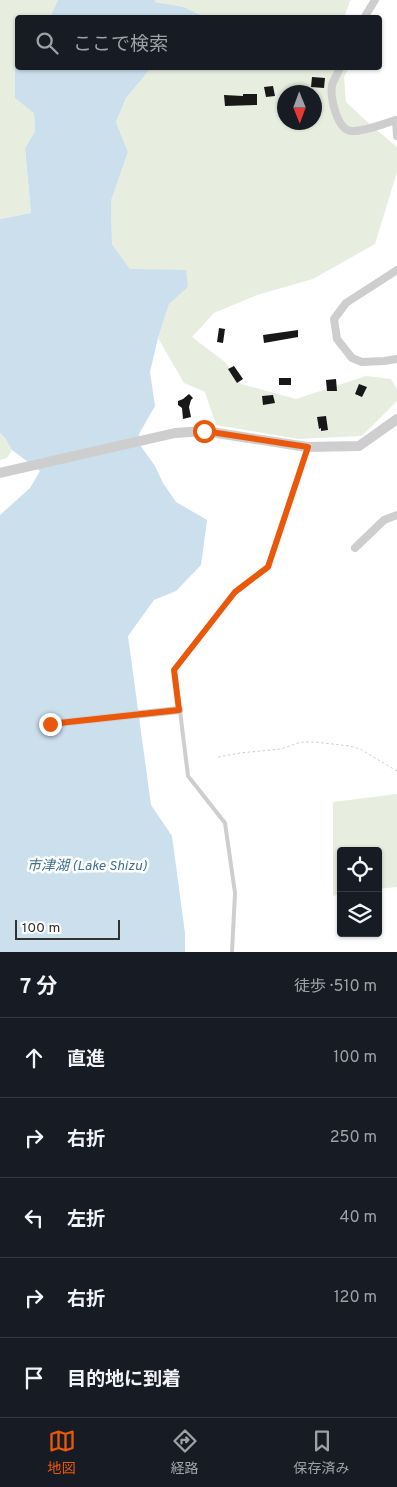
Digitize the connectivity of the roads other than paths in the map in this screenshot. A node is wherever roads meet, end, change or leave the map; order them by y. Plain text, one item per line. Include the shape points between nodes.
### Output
1 (375, 0) edge
2 (366, 15) edge
3 (339, 70) edge
4 (397, 120) edge
5 (397, 136) edge
6 (397, 270) edge
7 (397, 359) edge
8 (397, 419) edge
9 (308, 447) junction
10 (4, 472) edge
11 (397, 515) edge
12 (355, 548) dead end
13 (175, 710) junction
14 (50, 724) dead end
15 (232, 952) edge

1 - 2 street
3 - 4 street via 332,84 332,99 344,129 360,130
4 - 5 street
6 - 7 street via 346,303 334,318 337,339 352,358 362,362
8 - 9 street via 359,446
9 - 10 street via 204,431 175,434
9 - 13 lane via 268,567 235,592 174,670
11 - 12 street via 384,520
13 - 14 street
13 - 15 lane via 188,776 225,823 235,893

